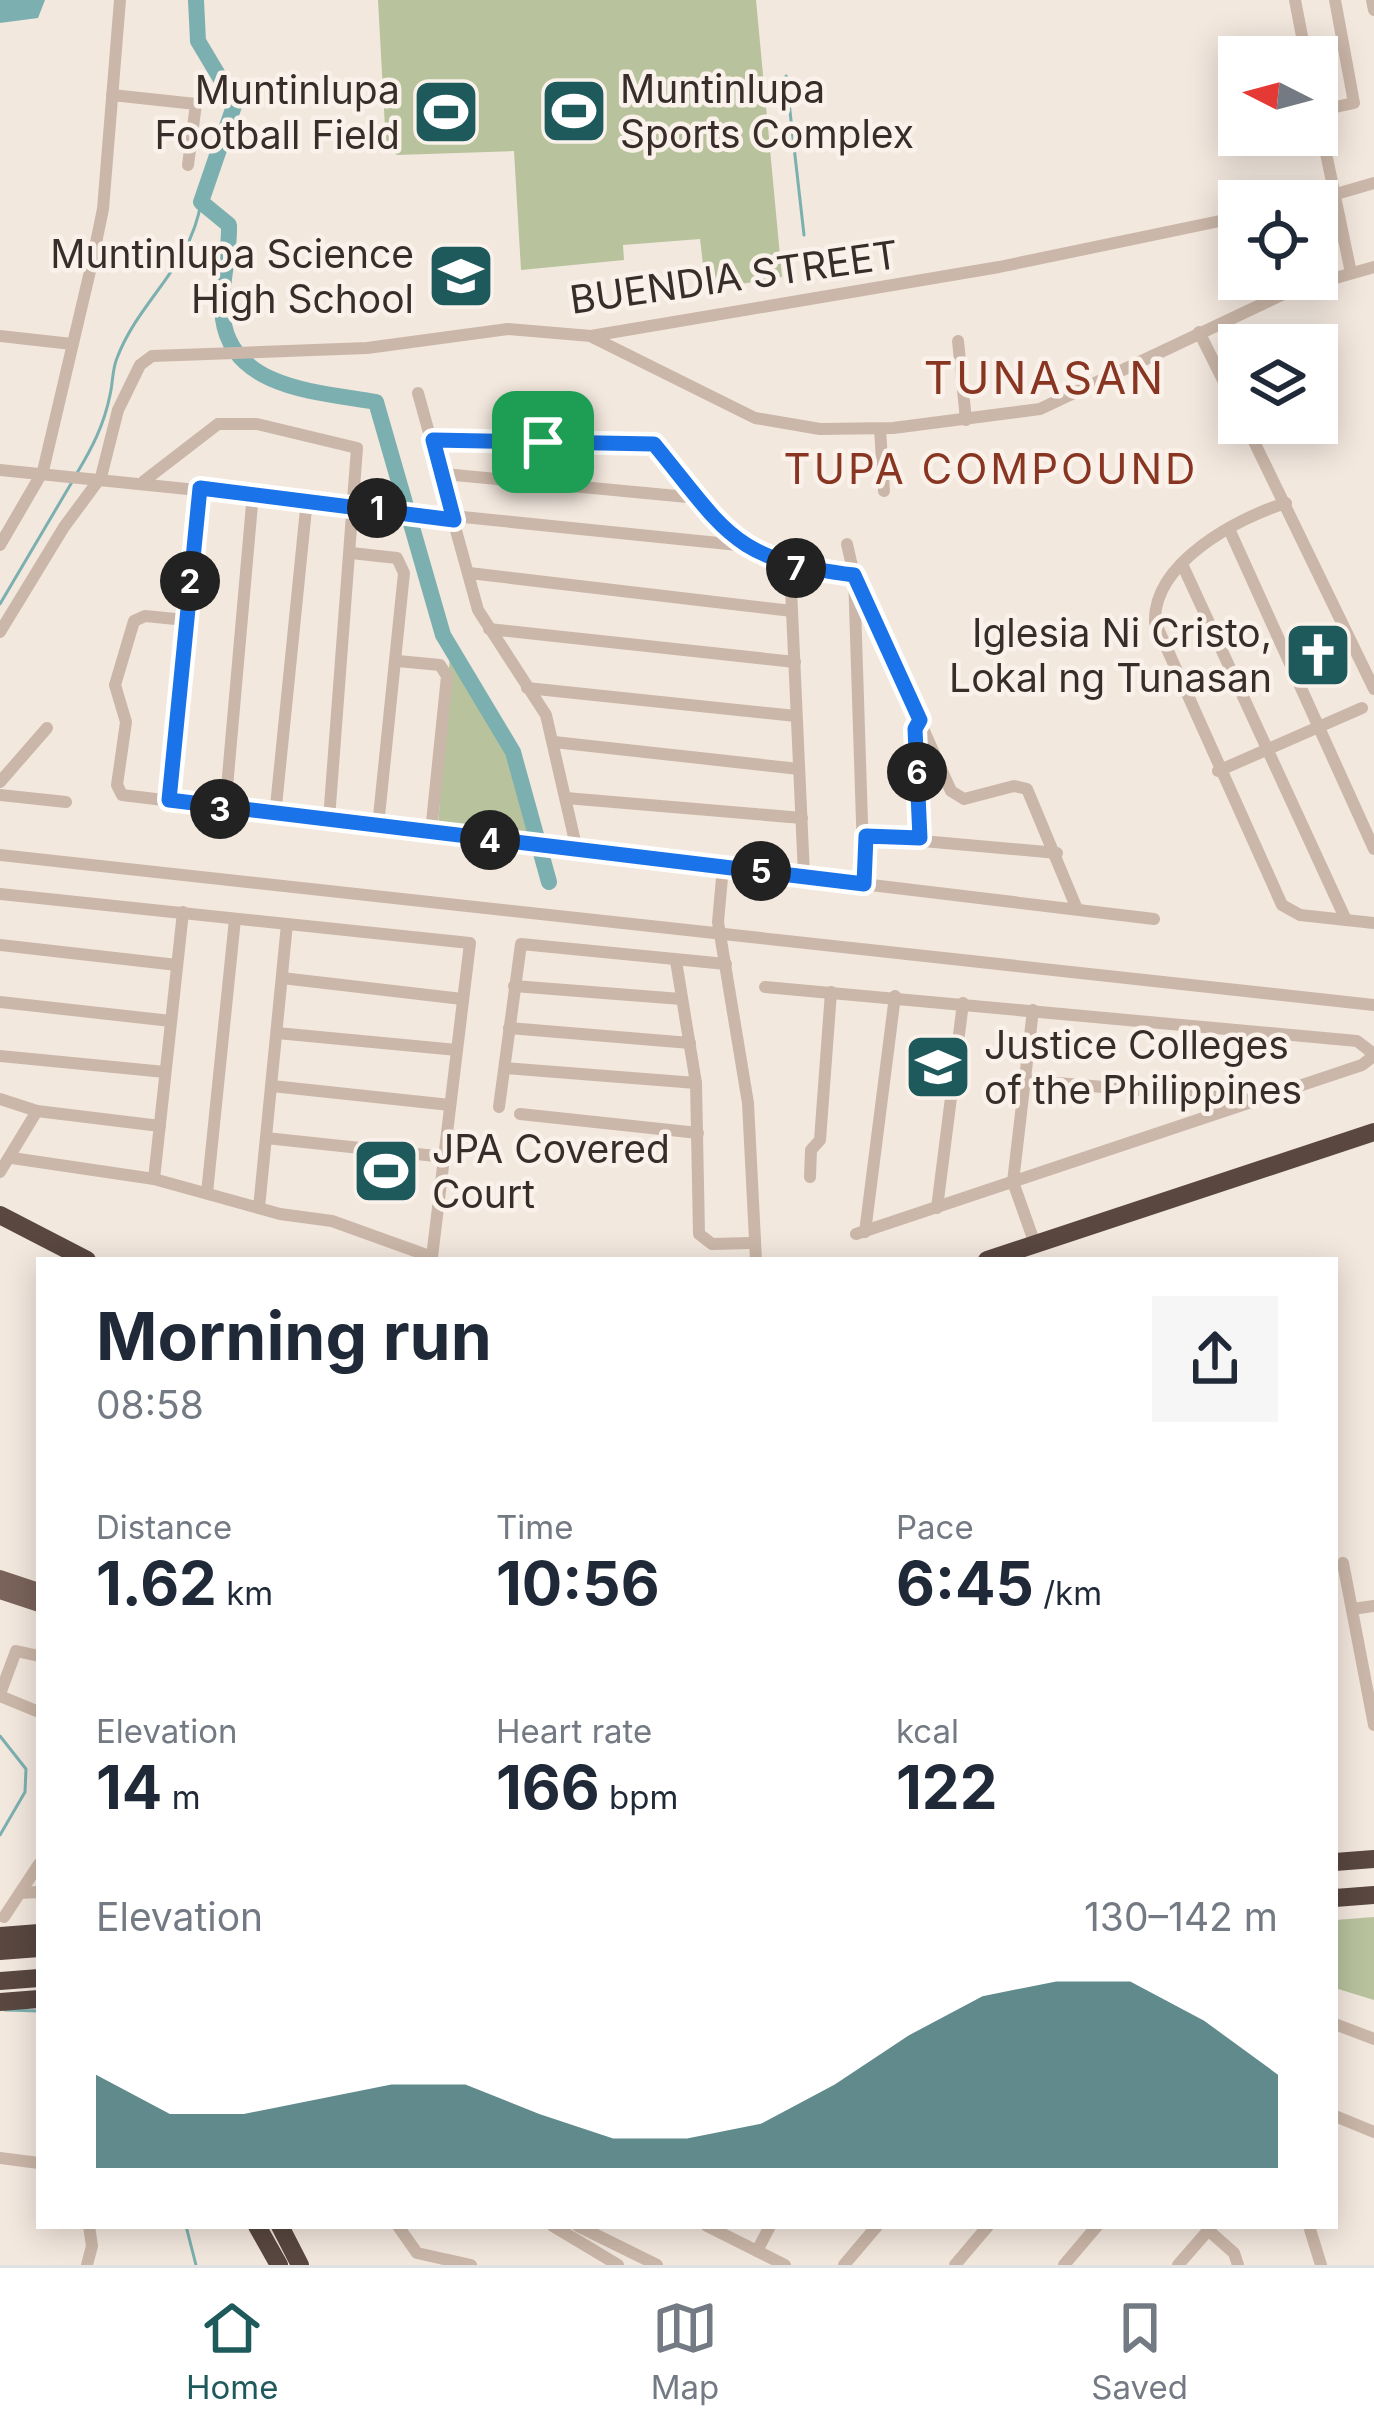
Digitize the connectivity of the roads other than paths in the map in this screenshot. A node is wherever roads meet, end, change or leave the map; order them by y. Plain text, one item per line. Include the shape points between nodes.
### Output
1 (120, 0) edge
2 (1295, 0) edge
3 (1335, 0) edge
4 (1372, 0) edge
5 (1374, 10) edge
6 (1302, 36) edge
7 (112, 95) junction
8 (1338, 106) edge
9 (188, 165) dead end
10 (1374, 183) edge
11 (1338, 195) edge
12 (1338, 206) edge
13 (1218, 221) edge
14 (1374, 267) edge
15 (1351, 273) junction
16 (1199, 332) junction
17 (0, 336) edge
18 (591, 336) junction
19 (958, 341) dead end
20 (72, 344) junction
21 (1218, 370) edge
22 (418, 393) dead end
23 (966, 420) junction
24 (880, 429) junction
25 (433, 440) junction
26 (1256, 444) edge
27 (0, 470) edge
28 (44, 471) junction
29 (444, 474) junction
30 (97, 477) junction
31 (144, 481) junction
32 (200, 488) junction
33 (884, 490) dead end
34 (253, 494) junction
35 (698, 498) junction
36 (307, 499) junction
37 (1286, 502) junction
38 (354, 505) junction
39 (454, 520) junction
40 (1229, 529) junction
41 (847, 544) dead end
42 (0, 545) edge
43 (739, 545) junction
44 (351, 553) junction
45 (1182, 564) junction
46 (790, 567) junction
47 (469, 573) junction
48 (854, 575) junction
49 (792, 611) junction
50 (186, 620) junction
51 (489, 629) junction
52 (0, 632) edge
53 (398, 661) junction
54 (795, 662) junction
55 (527, 688) junction
56 (1374, 689) edge
57 (1362, 708) dead end
58 (796, 716) junction
59 (920, 720) junction
60 (47, 728) dead end
61 (1318, 728) junction
62 (554, 742) junction
63 (1270, 750) junction
64 (799, 769) junction
65 (1218, 771) junction
66 (0, 782) edge
67 (0, 795) edge
68 (566, 798) junction
69 (169, 800) junction
70 (66, 802) dead end
71 (225, 810) junction
72 (274, 816) junction
73 (802, 818) junction
74 (328, 819) junction
75 (378, 826) junction
76 (431, 832) junction
77 (866, 836) junction
78 (920, 838) junction
79 (1374, 849) edge
80 (577, 850) junction
81 (1057, 853) junction
82 (0, 855) edge
83 (724, 867) junction
84 (804, 875) junction
85 (864, 884) junction
86 (0, 894) edge
87 (1077, 909) junction
88 (183, 912) junction
89 (235, 919) junction
90 (1154, 919) dead end
91 (1346, 920) junction
92 (1374, 922) edge
93 (287, 924) junction
94 (721, 935) junction
95 (0, 945) edge
96 (676, 961) junction
97 (726, 964) junction
98 (177, 965) junction
99 (283, 977) junction
100 (514, 986) junction
101 (765, 987) dead end
102 (831, 992) junction
103 (895, 996) junction
104 (462, 999) junction
105 (681, 999) junction
106 (0, 1002) edge
107 (963, 1003) junction
108 (1374, 1005) edge
109 (1033, 1010) junction
110 (171, 1021) junction
111 (509, 1028) junction
112 (277, 1033) junction
113 (690, 1042) junction
114 (457, 1050) junction
115 (0, 1056) edge
116 (506, 1068) junction
117 (165, 1072) junction
118 (1024, 1080) junction
119 (696, 1083) junction
120 (272, 1086) junction
121 (1211, 1097) junction
122 (0, 1099) edge
123 (1256, 1100) junction
124 (450, 1105) junction
125 (500, 1107) dead end
126 (37, 1111) junction
127 (520, 1114) dead end
128 (1212, 1114) junction
129 (160, 1126) junction
130 (1374, 1132) edge
131 (698, 1133) junction
132 (266, 1138) junction
133 (445, 1157) junction
134 (12, 1159) junction
135 (0, 1172) edge
136 (810, 1178) dead end
137 (154, 1179) junction
138 (1013, 1182) junction
139 (207, 1193) junction
140 (259, 1208) junction
141 (937, 1208) junction
142 (0, 1215) edge
143 (752, 1243) junction
144 (1036, 1244) junction
145 (81, 1257) edge
146 (754, 1257) edge
147 (996, 1257) edge
148 (1343, 1563) dead end
149 (0, 1578) edge
150 (36, 1590) edge
151 (0, 1592) edge
152 (36, 1603) edge
153 (1374, 1606) edge
154 (1352, 1610) junction
155 (36, 1655) edge
156 (0, 1695) edge
157 (1372, 1701) edge
158 (36, 1711) edge
159 (1374, 1725) edge
160 (1374, 1859) edge
161 (1338, 1862) edge
162 (36, 1869) edge
163 (36, 1892) edge
164 (20, 1893) junction
165 (1374, 1895) edge
166 (1338, 1898) edge
167 (2, 1926) edge
168 (36, 1932) edge
169 (36, 1948) edge
170 (0, 1951) edge
171 (36, 1978) edge
172 (0, 1981) edge
173 (36, 1999) edge
174 (0, 2002) edge
175 (1338, 2025) edge
176 (1374, 2038) edge
177 (1338, 2117) edge
178 (1374, 2132) edge
179 (0, 2158) edge
180 (36, 2163) edge
181 (89, 2229) edge
182 (259, 2229) edge
183 (282, 2229) edge
184 (292, 2229) edge
185 (400, 2229) edge
186 (557, 2229) edge
187 (584, 2229) edge
188 (713, 2229) edge
189 (768, 2229) edge
190 (874, 2229) edge
191 (985, 2229) edge
192 (1094, 2229) edge
193 (1209, 2229) edge
194 (1211, 2229) edge
195 (1310, 2229) edge
196 (583, 2247) junction
197 (757, 2251) junction
198 (87, 2265) edge
199 (279, 2265) edge
200 (300, 2265) edge
201 (309, 2265) edge
202 (457, 2265) edge
203 (471, 2265) edge
204 (618, 2265) edge
205 (657, 2265) edge
206 (785, 2265) edge
207 (844, 2265) edge
208 (955, 2265) edge
209 (1064, 2265) edge
210 (1178, 2265) edge
211 (1238, 2265) edge
212 (1321, 2265) edge

1 - 7 street
2 - 6 street
3 - 8 street via 1354,103
4 - 5 street
7 - 9 street via 196,104
7 - 20 street via 104,209
10 - 11 street
12 - 15 street
13 - 18 street, BUENDIA STREET
14 - 15 street
15 - 16 street
16 - 21 street
16 - 23 street via 1049,406
17 - 20 street
18 - 24 street via 755,418
18 - 30 street, BUENDIA STREET via 490,330 380,347 145,359
19 - 23 street
20 - 28 street
22 - 25 street
23 - 24 street
24 - 33 street
25 - 29 street
25 - 35 street via 654,444
26 - 37 street
27 - 28 street
28 - 30 street
28 - 42 street
29 - 35 street
29 - 39 street
30 - 31 street
30 - 52 street
31 - 32 street
31 - 38 street via 208,428 257,424 354,444
32 - 34 street
32 - 50 street
34 - 36 street
34 - 71 street
35 - 43 street
36 - 38 street
36 - 72 street
37 - 40 street
37 - 56 street
38 - 39 street
38 - 44 street
39 - 43 street
39 - 47 street
40 - 45 street
40 - 61 street
41 - 48 street
43 - 46 street
44 - 53 street via 403,563
44 - 74 street
45 - 63 street
45 - 65 street via 1157,598 1155,622
46 - 48 street
46 - 49 street
47 - 49 street
47 - 51 street
48 - 59 street
48 - 77 street
49 - 54 street
50 - 69 street
50 - 69 street via 134,621 116,685 127,729 118,793
51 - 54 street
51 - 55 street
53 - 75 street
53 - 76 street via 440,665 446,676
54 - 58 street
55 - 58 street
55 - 62 street
57 - 61 street
58 - 64 street
59 - 78 street
59 - 81 street via 954,795 1024,787
60 - 66 street
61 - 63 street
61 - 79 street
62 - 64 street
62 - 68 street
63 - 65 street
63 - 91 street
64 - 73 street
65 - 91 street via 1282,905
67 - 70 street
68 - 73 street
68 - 80 street
69 - 71 street
71 - 72 street
72 - 74 street
73 - 84 street
74 - 75 street
75 - 76 street
76 - 80 street
77 - 78 street
77 - 85 street
78 - 81 street
80 - 83 street
81 - 87 street
82 - 94 street
83 - 84 street
83 - 94 street
84 - 85 street
85 - 87 street
86 - 88 street
87 - 90 street
88 - 89 street
88 - 98 street
89 - 93 street
89 - 139 street
91 - 92 street
93 - 99 street
93 - 104 street via 470,943
94 - 97 street
94 - 108 street
95 - 98 street
96 - 97 street
96 - 100 street via 521,944
96 - 105 street
97 - 143 street via 748,1103
98 - 110 street
99 - 104 street
99 - 112 street
100 - 105 street
100 - 111 street
101 - 102 street
102 - 103 street
102 - 136 street
103 - 107 street
103 - 141 street via 861,1233
104 - 114 street
105 - 113 street
106 - 110 street
107 - 109 street
107 - 141 street
109 - 118 street
109 - 123 street via 1357,1041 1370,1051 1362,1065
110 - 117 street
111 - 113 street
111 - 116 street
112 - 114 street
112 - 120 street
113 - 119 street
114 - 124 street
115 - 117 street
116 - 119 street
116 - 125 street
117 - 129 street
118 - 121 street
118 - 138 street
119 - 131 street
120 - 124 street
120 - 132 street
121 - 123 street
121 - 128 street
122 - 126 street
123 - 128 street
124 - 133 street
126 - 129 street
126 - 134 street
127 - 131 street
128 - 138 street
129 - 137 street
130 - 144 highway
131 - 143 street via 699,1234 712,1244
132 - 133 street
132 - 140 street
133 - 140 street via 432,1257 332,1221
134 - 135 street
134 - 137 street
137 - 139 street
138 - 141 street
138 - 144 street
139 - 140 street
142 - 145 highway
143 - 146 street
144 - 147 highway
148 - 154 street
149 - 150 main road
151 - 152 main road
153 - 154 street
154 - 157 street
155 - 156 street via 16,1651
156 - 158 street
157 - 159 street
160 - 161 highway
162 - 164 street
163 - 164 street
164 - 167 street
165 - 166 highway
167 - 168 highway
169 - 170 highway
171 - 172 highway
173 - 174 highway
175 - 176 street
177 - 178 street
179 - 180 street
181 - 198 street
182 - 199 highway
183 - 200 highway
184 - 201 highway
185 - 202 street via 417,2253
186 - 196 street
187 - 196 street
187 - 205 street
188 - 197 street
189 - 197 street
190 - 207 street
191 - 208 street
192 - 209 street
193 - 210 street
194 - 211 street
195 - 212 street
196 - 204 street
197 - 206 street
202 - 203 street

